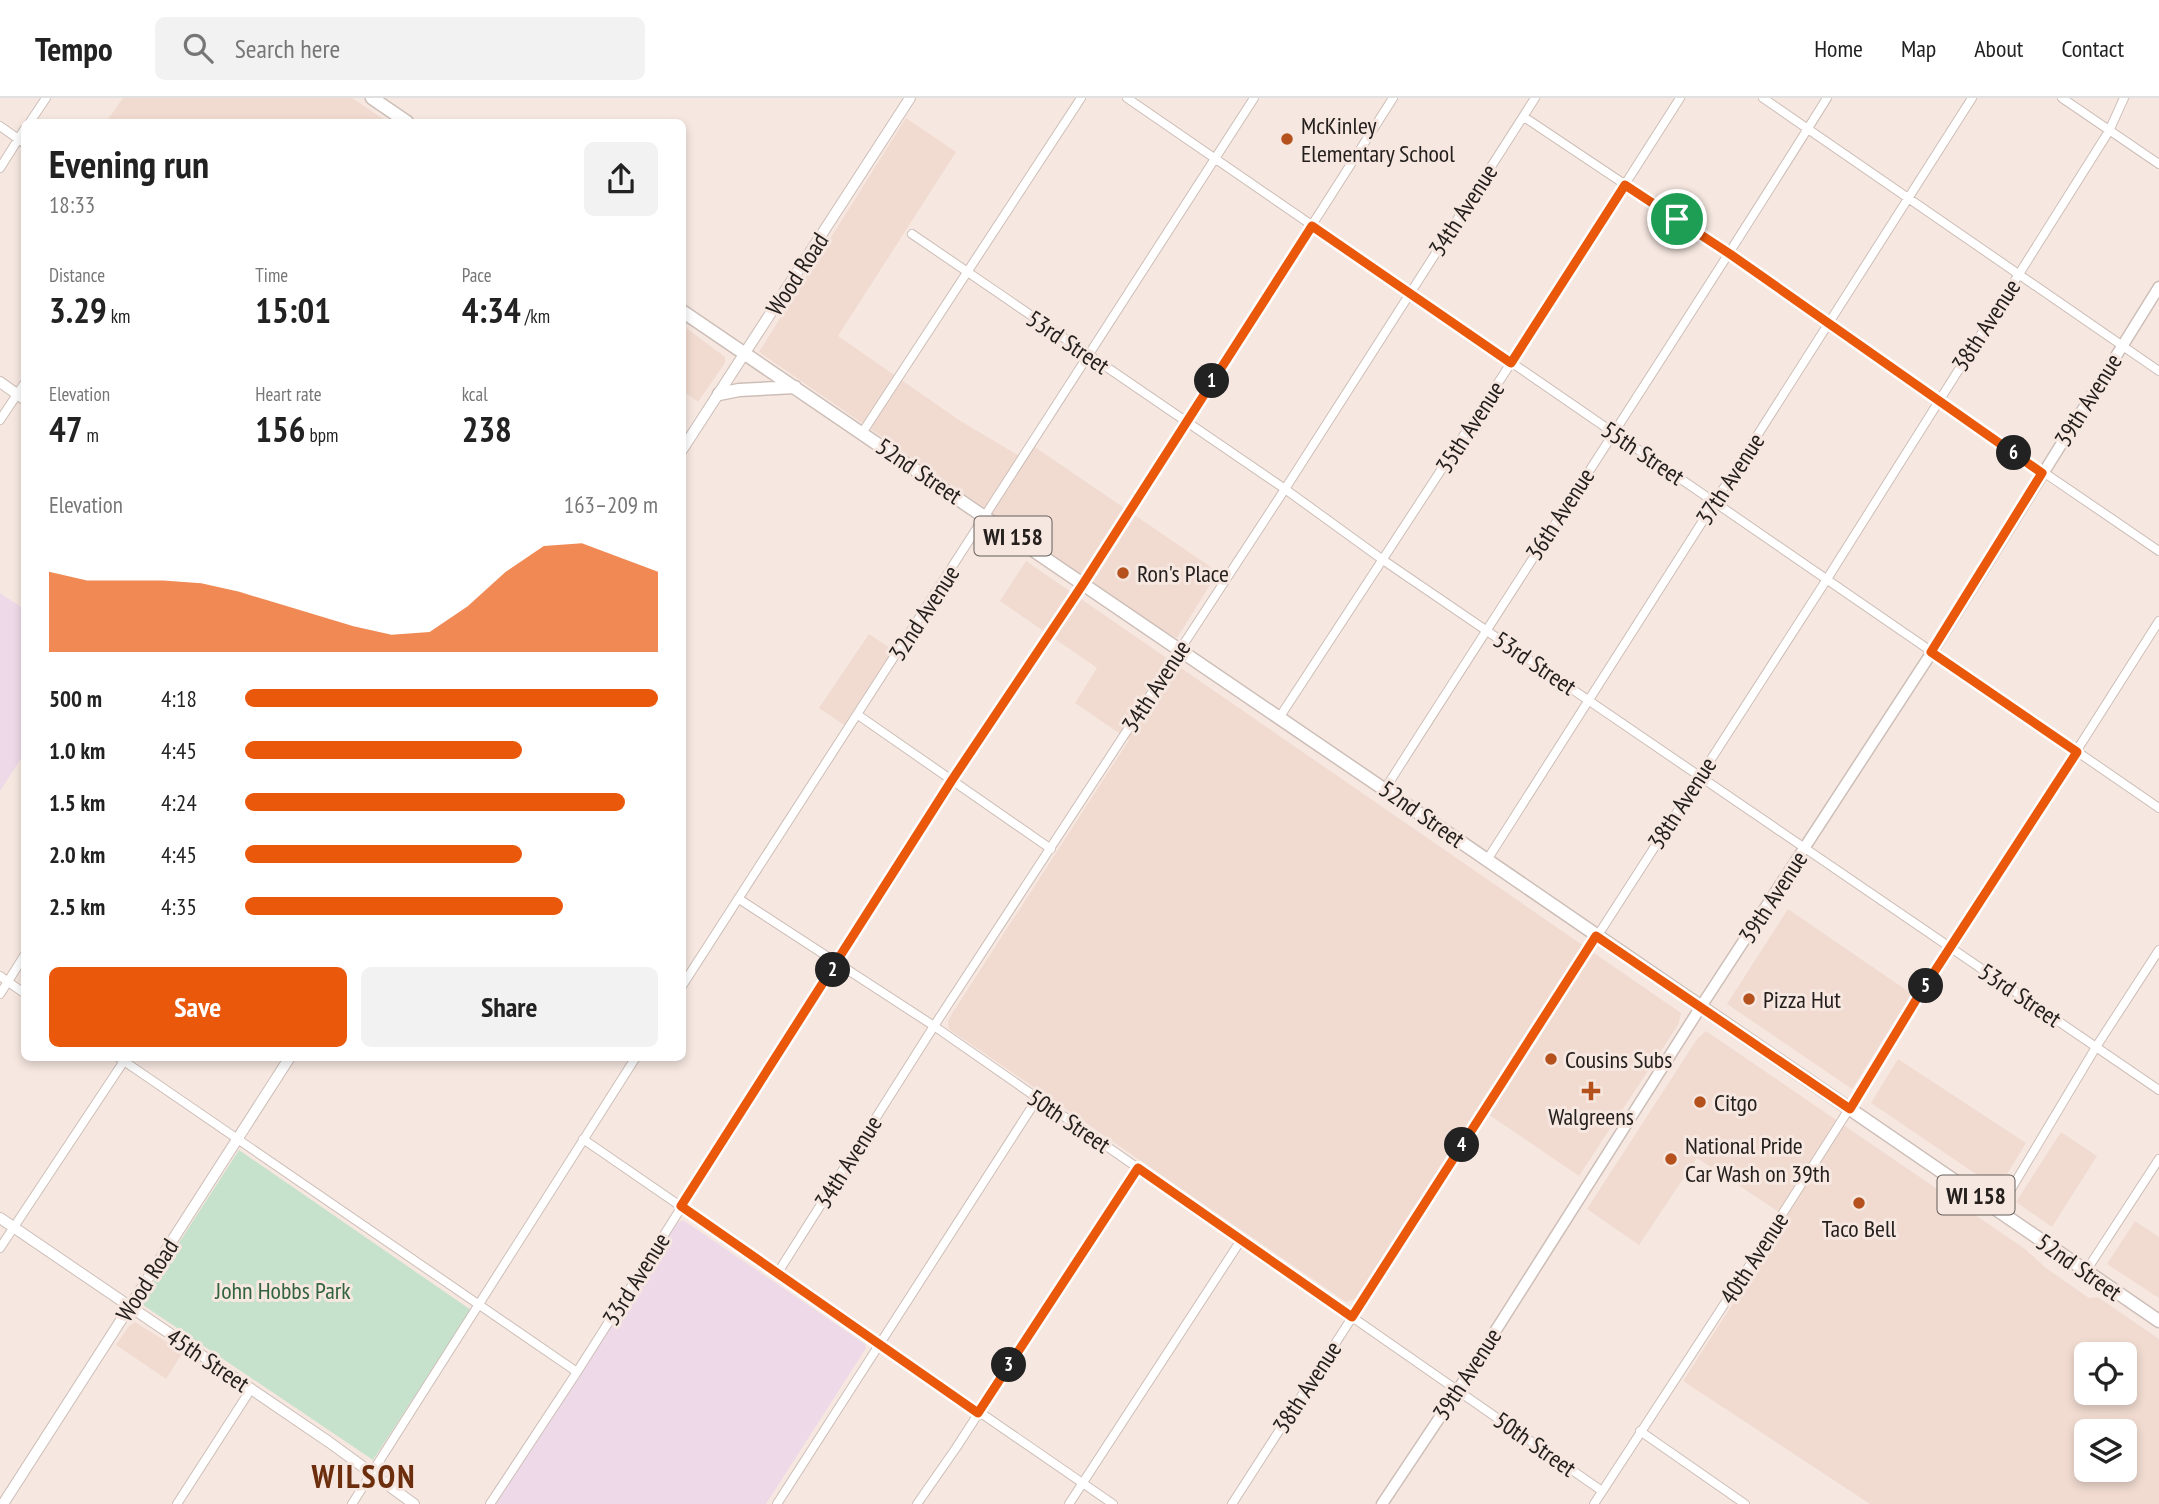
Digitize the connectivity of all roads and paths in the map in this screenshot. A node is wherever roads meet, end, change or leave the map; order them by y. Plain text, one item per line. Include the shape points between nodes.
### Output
1 (46, 98) edge
2 (372, 98) edge
3 (910, 98) edge
4 (1081, 98) edge
5 (1127, 98) edge
6 (1254, 98) edge
7 (1393, 98) edge
8 (1535, 98) edge
9 (1680, 98) edge
10 (1763, 98) edge
11 (1827, 98) edge
12 (1972, 98) edge
13 (2062, 98) edge
14 (2124, 98) edge
15 (1524, 117) junction
16 (32, 119) edge
17 (403, 119) edge
18 (0, 126) edge
19 (1808, 128) junction
20 (2109, 131) junction
21 (21, 140) edge
22 (21, 142) edge
23 (1215, 159) junction
24 (2159, 164) edge
25 (0, 168) edge
26 (1625, 185) junction
27 (1910, 198) junction
28 (1312, 226) junction
29 (912, 234) dead end
30 (1730, 254) junction
31 (968, 273) junction
32 (2019, 274) junction
33 (2159, 287) edge
34 (1409, 292) junction
35 (686, 314) edge
36 (1828, 325) junction
37 (2122, 346) junction
38 (746, 354) junction
39 (1088, 356) junction
40 (1511, 363) junction
41 (2159, 371) edge
42 (0, 382) edge
43 (795, 387) junction
44 (719, 394) junction
45 (21, 396) edge
46 (1938, 399) junction
47 (0, 420) edge
48 (1186, 422) junction
49 (1613, 432) junction
50 (862, 433) junction
51 (686, 444) edge
52 (2042, 473) junction
53 (1285, 489) junction
54 (1715, 502) junction
55 (985, 517) junction
56 (2159, 551) edge
57 (1383, 560) junction
58 (1827, 579) junction
59 (1083, 584) junction
60 (2159, 621) edge
61 (1486, 630) junction
62 (1179, 649) junction
63 (1931, 652) junction
64 (1589, 700) junction
65 (858, 715) junction
66 (1279, 718) junction
67 (2077, 752) junction
68 (1700, 776) junction
69 (952, 780) junction
70 (1385, 789) junction
71 (2159, 808) edge
72 (1051, 849) junction
73 (1805, 849) junction
74 (1487, 860) junction
75 (739, 899) junction
76 (1596, 936) junction
77 (1951, 949) junction
78 (2159, 950) edge
79 (21, 959) edge
80 (837, 963) junction
81 (4, 979) edge
82 (686, 980) edge
83 (21, 991) edge
84 (0, 994) edge
85 (1700, 1008) junction
86 (934, 1027) junction
87 (2096, 1047) junction
88 (121, 1061) edge
89 (127, 1061) edge
90 (287, 1061) edge
91 (633, 1061) edge
92 (2159, 1090) edge
93 (1037, 1099) junction
94 (1850, 1109) junction
95 (237, 1138) junction
96 (583, 1139) junction
97 (2159, 1159) edge
98 (1138, 1168) junction
99 (681, 1206) junction
100 (1998, 1211) junction
101 (0, 1218) edge
102 (13, 1227) junction
103 (1241, 1240) junction
104 (0, 1248) edge
105 (2086, 1271) junction
106 (777, 1275) junction
107 (478, 1305) junction
108 (129, 1307) junction
109 (1352, 1317) junction
110 (2159, 1321) edge
111 (879, 1344) junction
112 (577, 1372) junction
113 (251, 1389) junction
114 (1458, 1390) junction
115 (978, 1413) junction
116 (1640, 1431) junction
117 (372, 1473) junction
118 (1082, 1483) junction
119 (1602, 1491) junction
120 (3, 1504) edge
121 (177, 1504) edge
122 (352, 1504) edge
123 (414, 1504) edge
124 (490, 1504) edge
125 (778, 1504) edge
126 (917, 1504) edge
127 (1069, 1504) edge
128 (1113, 1504) edge
129 (1231, 1504) edge
130 (1382, 1504) edge
131 (1594, 1504) edge
132 (1745, 1504) edge

1 - 16 street
2 - 17 main road
3 - 38 street, Wood Road
4 - 31 street
5 - 23 street, 55th Street
6 - 23 street, 32nd Avenue
7 - 28 street, 33rd Avenue
8 - 15 street, 34th Avenue
9 - 26 street, 35th Avenue
10 - 19 street
11 - 19 street, 36th Avenue
12 - 27 street, 37th Avenue
13 - 20 street
14 - 20 street, 38th Avenue
15 - 26 street
15 - 34 street, 34th Avenue
18 - 21 street
19 - 27 street
19 - 30 street, 36th Avenue
20 - 24 street
20 - 32 street, 38th Avenue
22 - 25 street
23 - 28 street, 55th Street
23 - 39 street, 32nd Avenue
26 - 30 street
26 - 40 street, 35th Avenue
27 - 32 street
27 - 36 street, 37th Avenue
28 - 34 street, 55th Street
28 - 48 street, 33rd Avenue
29 - 31 street, 53rd Street
30 - 36 street
30 - 49 street, 36th Avenue
31 - 39 street, 53rd Street
31 - 50 street
32 - 37 street
32 - 46 street, 38th Avenue
33 - 37 main road, 39th Avenue
34 - 40 street, 55th Street
34 - 53 street, 34th Avenue
35 - 38 main road, 52nd Street / WI 158
36 - 46 street
36 - 54 street, 37th Avenue
37 - 41 street
37 - 52 main road, 39th Avenue
38 - 43 main road, 52nd Street / WI 158
38 - 44 street, Wood Road
39 - 48 street, 53rd Street
39 - 55 street, 32nd Avenue
40 - 49 street, 55th Street
40 - 57 street, 35th Avenue
42 - 45 street
43 - 44 main road
43 - 50 main road, 52nd Street / WI 158
44 - 51 street, Wood Road
45 - 47 street
46 - 52 street
46 - 58 street, 38th Avenue
48 - 53 street, 53rd Street
48 - 59 street, 33rd Avenue
49 - 54 street, 55th Street
49 - 61 street, 36th Avenue
50 - 55 main road, 52nd Street / WI 158
52 - 56 street
52 - 63 main road, 39th Avenue
53 - 57 street, 53rd Street
53 - 62 street, 34th Avenue
54 - 58 street, 55th Street
54 - 64 street, 37th Avenue
55 - 59 main road, 52nd Street / WI 158
55 - 65 street, 32nd Avenue
57 - 61 street, 53rd Street
57 - 66 street, 35th Avenue
58 - 63 street, 55th Street
58 - 68 street, 38th Avenue
59 - 62 main road, 52nd Street / WI 158
59 - 69 street, 33rd Avenue
60 - 67 street, 40th Avenue
61 - 64 street, 53rd Street
61 - 70 street, 36th Avenue
62 - 66 main road, 52nd Street / WI 158
62 - 72 street, 34th Avenue
63 - 67 street, 55th Street
63 - 73 main road, 39th Avenue
64 - 68 street, 53rd Street
64 - 74 street, 37th Avenue
65 - 69 street
65 - 75 street, 32nd Avenue
66 - 70 main road, 52nd Street / WI 158
67 - 71 street, 55th Street
67 - 77 street, 40th Avenue
68 - 73 street, 53rd Street
68 - 76 street, 38th Avenue
69 - 72 street
69 - 80 street, 33rd Avenue
70 - 74 main road, 52nd Street / WI 158
72 - 86 street, 34th Avenue
73 - 77 street, 53rd Street
73 - 85 main road, 39th Avenue
74 - 76 main road, 52nd Street / WI 158
75 - 80 street, 50th Street
75 - 82 street, 32nd Avenue
76 - 85 main road, 52nd Street / WI 158
76 - 109 street, 38th Avenue
77 - 87 street, 53rd Street
77 - 94 street, 40th Avenue
78 - 87 street
79 - 81 street
80 - 86 street, 50th Street
80 - 99 street, 33rd Avenue
81 - 83 street
81 - 84 street
85 - 94 main road, 52nd Street / WI 158
85 - 114 main road, 39th Avenue
86 - 93 street, 50th Street
86 - 106 street, 34th Avenue
87 - 92 street, 53rd Street
87 - 100 street
88 - 102 street
89 - 95 street
90 - 95 street, Wood Road
91 - 96 street
93 - 98 street, 50th Street
93 - 111 street
94 - 100 main road, 52nd Street / WI 158
94 - 116 street, 40th Avenue
95 - 107 street
95 - 108 street, Wood Road
96 - 99 street
96 - 107 street
97 - 105 street
98 - 103 street, 50th Street
98 - 115 street
99 - 106 street
99 - 112 street, 33rd Avenue
100 - 105 main road, 52nd Street / WI 158
101 - 102 street, 45th Street
102 - 104 street
102 - 108 street, 45th Street
103 - 109 street, 50th Street
103 - 118 street
105 - 110 main road, 52nd Street / WI 158
106 - 111 street
107 - 112 street
107 - 117 street
108 - 113 street, 45th Street
108 - 120 street, Wood Road
109 - 114 street, 50th Street
109 - 129 street, 38th Avenue
111 - 115 street
111 - 125 street
112 - 124 street, 33rd Avenue
113 - 117 street, 45th Street
113 - 121 street
114 - 119 street, 50th Street
114 - 130 main road, 39th Avenue
115 - 118 street
115 - 126 street
116 - 119 street, 40th Avenue
116 - 132 street
117 - 122 street
117 - 123 street, 45th Street
118 - 127 street
118 - 128 street
119 - 131 street, 40th Avenue

